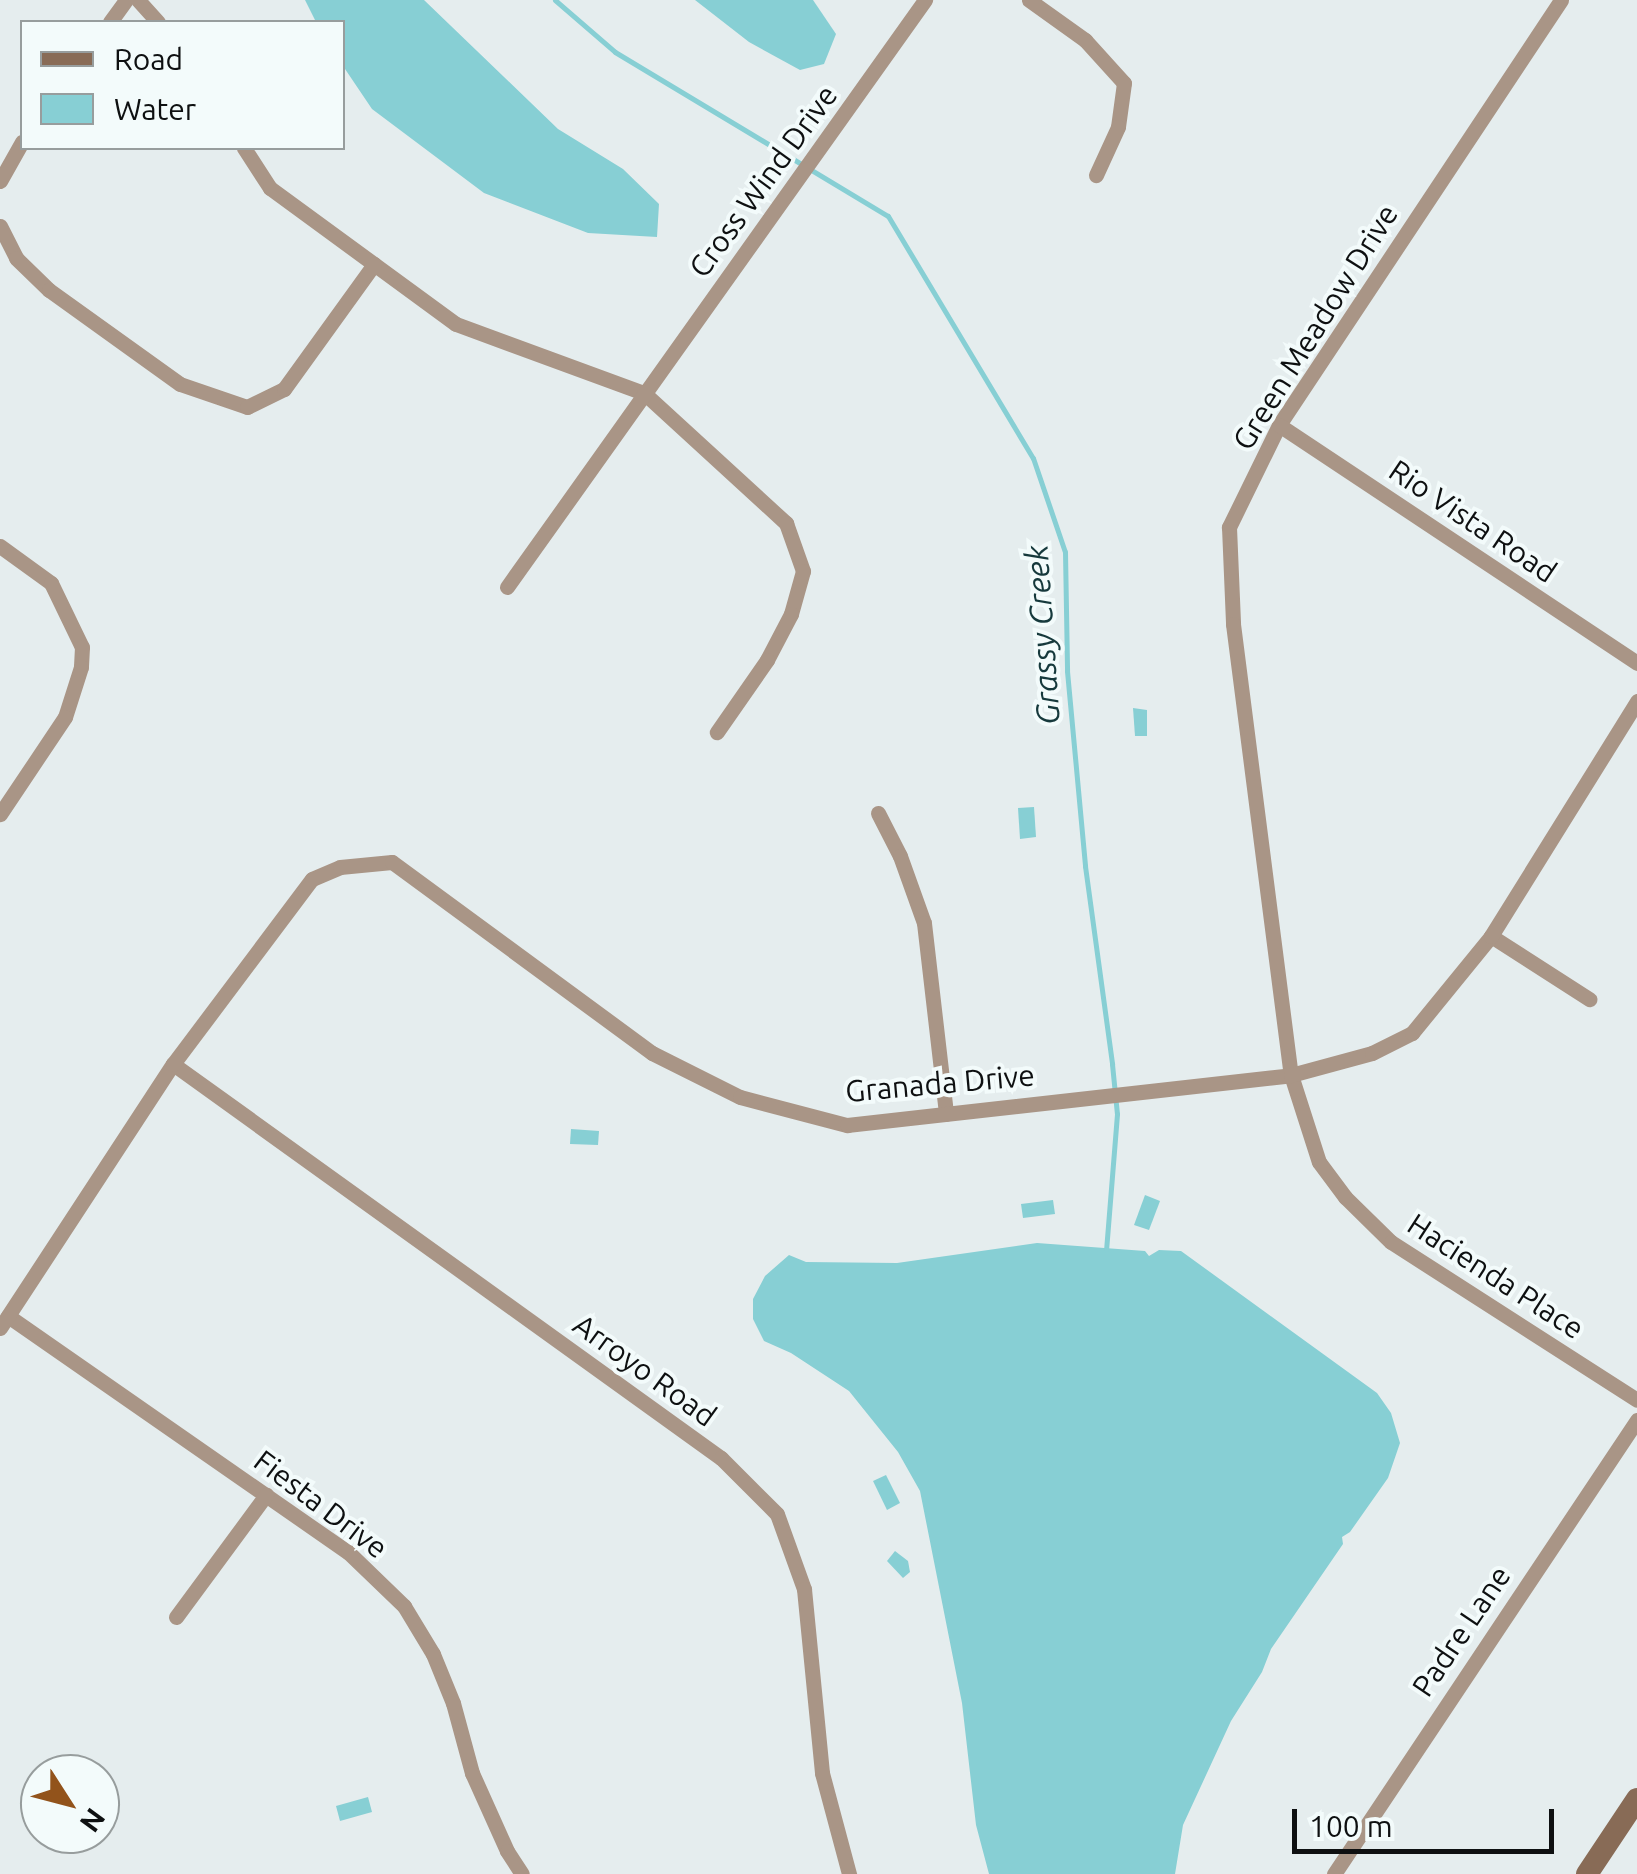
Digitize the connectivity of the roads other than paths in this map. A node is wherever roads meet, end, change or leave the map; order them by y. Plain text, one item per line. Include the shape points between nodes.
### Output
1 (138, 0) edge
2 (925, 0) edge
3 (1029, 0) edge
4 (1561, 0) edge
5 (156, 20) edge
6 (20, 146) edge
7 (245, 150) edge
8 (1096, 175) dead end
9 (0, 181) edge
10 (0, 226) edge
11 (374, 264) junction
12 (644, 392) junction
13 (1279, 425) junction
14 (0, 546) edge
15 (507, 587) dead end
16 (1637, 663) edge
17 (1637, 701) edge
18 (717, 732) dead end
19 (0, 814) edge
20 (878, 814) dead end
21 (1491, 936) junction
22 (1589, 999) dead end
23 (172, 1064) junction
24 (1291, 1075) junction
25 (946, 1114) junction
26 (4, 1322) edge
27 (1637, 1400) edge
28 (1637, 1420) edge
29 (266, 1495) junction
30 (176, 1617) dead end
31 (1637, 1798) edge
32 (522, 1874) edge
33 (849, 1874) edge
34 (1334, 1874) edge
35 (1587, 1874) edge

1 - 5 street
2 - 12 street, Cross Wind Drive
3 - 8 street via 1086,40 1124,83 1118,127
4 - 13 street, Green Meadow Drive
6 - 9 street
7 - 11 street via 270,188
10 - 11 street via 16,258 49,290 180,384 247,407 284,389
11 - 12 street via 456,324
12 - 15 street, Cross Wind Drive
12 - 18 street via 786,523 803,571 767,660
13 - 16 street, Rio Vista Road
13 - 24 street, Green Meadow Drive via 1229,526 1234,624
14 - 19 street via 51,582 82,648 65,718
17 - 21 street, Granada Drive
20 - 25 street via 924,923
21 - 22 street
21 - 24 street, Granada Drive via 1412,1033
23 - 25 street, Granada Drive via 312,879 392,862 652,1053 740,1097 848,1125
23 - 26 street, Granada Drive
23 - 33 street, Arroyo Road via 721,1458 778,1514 804,1589 822,1773
24 - 25 street, Granada Drive
24 - 27 street, Hacienda Place via 1320,1162 1391,1242
26 - 29 street, Fiesta Drive
28 - 34 street, Padre Lane
29 - 30 street
29 - 32 street, Fiesta Drive via 348,1552 404,1606 433,1654 472,1773
31 - 35 main road

